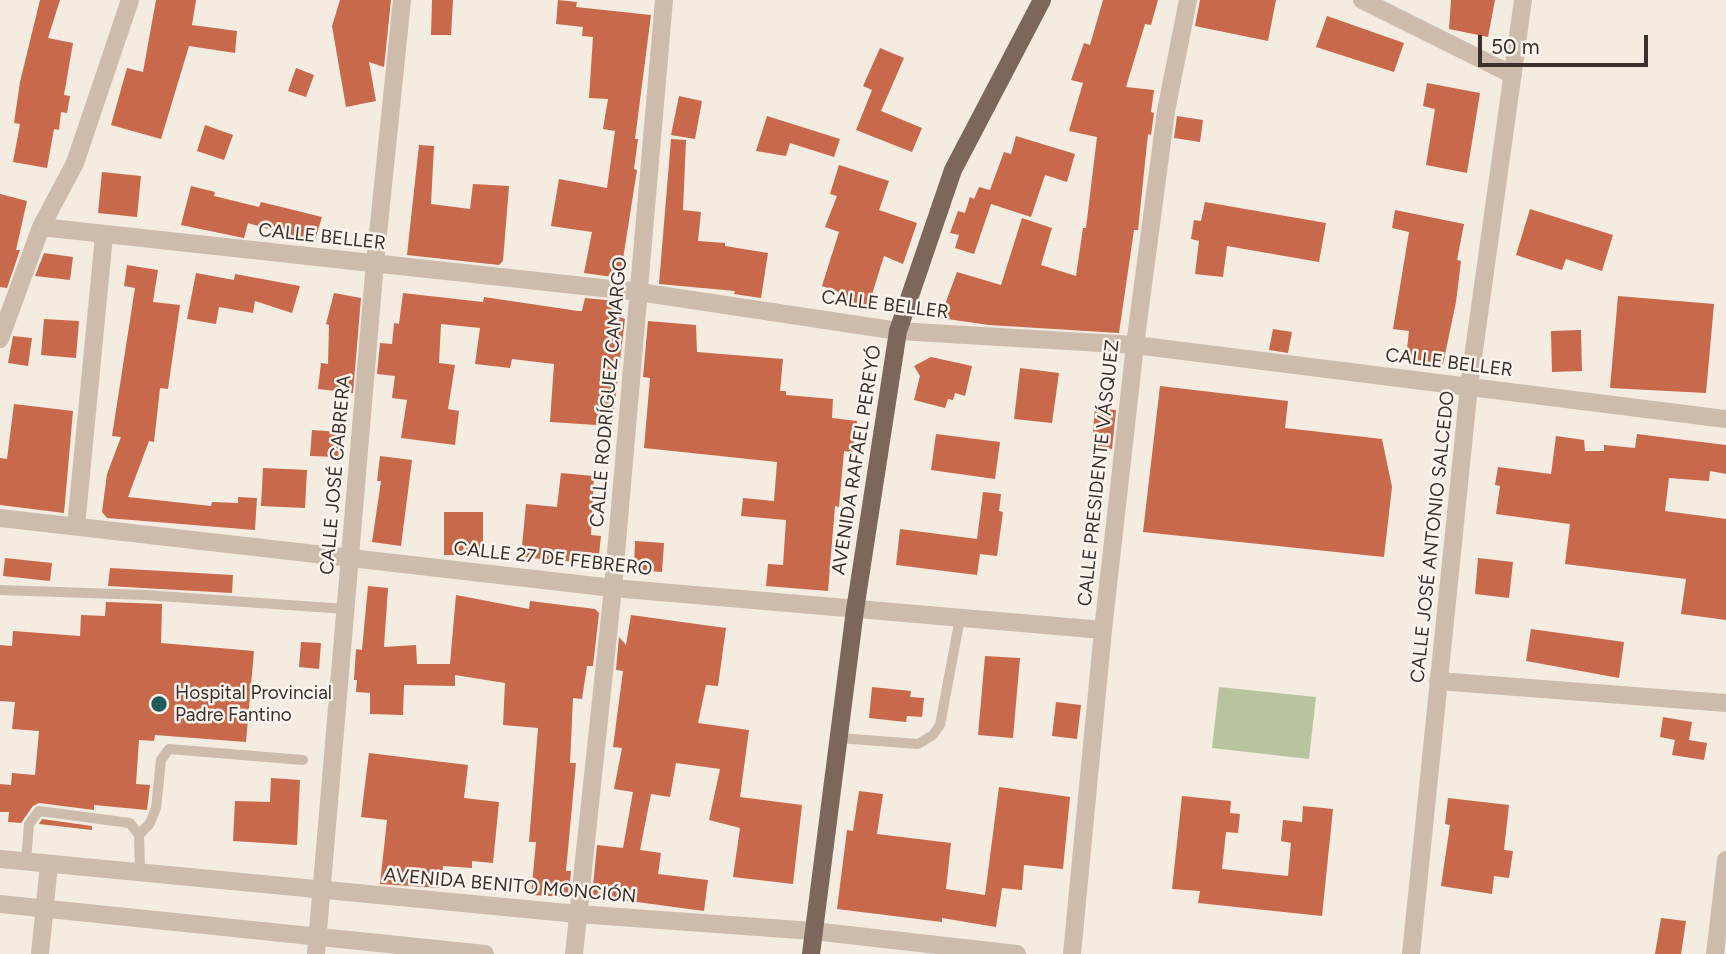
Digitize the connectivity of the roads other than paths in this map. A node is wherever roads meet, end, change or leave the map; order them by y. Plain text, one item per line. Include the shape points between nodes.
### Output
1 (130, 0) edge
2 (402, 0) edge
3 (664, 0) edge
4 (1042, 0) edge
5 (1188, 0) edge
6 (1362, 0) edge
7 (1523, 0) edge
8 (1513, 75) junction
9 (41, 227) junction
10 (104, 236) junction
11 (375, 263) junction
12 (639, 292) junction
13 (898, 331) junction
14 (0, 339) edge
15 (1135, 345) junction
16 (1469, 386) junction
17 (1726, 419) edge
18 (0, 518) edge
19 (76, 526) junction
20 (351, 557) junction
21 (613, 588) junction
22 (0, 590) edge
23 (346, 609) junction
24 (855, 610) junction
25 (960, 618) junction
26 (1103, 630) junction
27 (1438, 681) junction
28 (1726, 703) edge
29 (839, 738) junction
30 (303, 760) dead end
31 (139, 835) junction
32 (0, 859) edge
33 (1726, 860) edge
34 (26, 861) junction
35 (49, 864) junction
36 (140, 870) junction
37 (320, 889) junction
38 (0, 904) edge
39 (44, 909) junction
40 (578, 914) junction
41 (814, 931) junction
42 (317, 946) edge
43 (40, 954) edge
44 (485, 954) edge
45 (574, 954) edge
46 (811, 954) edge
47 (1017, 954) edge
48 (1072, 954) edge
49 (1411, 954) edge
50 (1715, 954) edge

1 - 9 street via 75,163
2 - 11 street, CALLE JOSÉ CABRERA
3 - 12 street, CALLE RODRÍGUEZ CAMARGO
4 - 13 main road, AVENIDA RAFAEL PEREYÓ via 953,170
5 - 15 street, CALLE PRESIDENTE VÁSQUEZ via 1166,110
6 - 8 street
7 - 8 street, CALLE JOSÉ ANTONIO SALCEDO
8 - 16 street, CALLE JOSÉ ANTONIO SALCEDO
9 - 10 street, CALLE BELLER
9 - 14 street
10 - 11 street, CALLE BELLER
10 - 19 street
11 - 12 street, CALLE BELLER
11 - 20 street, CALLE JOSÉ CABRERA
12 - 13 street, CALLE BELLER
12 - 21 street, CALLE RODRÍGUEZ CAMARGO
13 - 15 street, CALLE BELLER
13 - 24 main road, AVENIDA RAFAEL PEREYÓ
15 - 16 street, CALLE BELLER
15 - 26 street, CALLE PRESIDENTE VÁSQUEZ
16 - 17 street, CALLE BELLER
16 - 27 street, CALLE JOSÉ ANTONIO SALCEDO
18 - 19 street, CALLE 27 DE FEBRERO
19 - 20 street, CALLE 27 DE FEBRERO
20 - 21 street, CALLE 27 DE FEBRERO
20 - 23 street, CALLE JOSÉ CABRERA
21 - 24 street, CALLE 27 DE FEBRERO
21 - 40 street, CALLE RODRÍGUEZ CAMARGO
22 - 23 lane
23 - 37 street, CALLE JOSÉ CABRERA
24 - 25 street, CALLE 27 DE FEBRERO
24 - 29 main road, AVENIDA RAFAEL PEREYÓ
25 - 26 street, CALLE 27 DE FEBRERO
25 - 29 lane via 940,725 933,735 918,744
26 - 48 street, CALLE PRESIDENTE VÁSQUEZ
27 - 28 street
27 - 49 street, CALLE JOSÉ ANTONIO SALCEDO
29 - 41 main road, AVENIDA RAFAEL PEREYÓ
30 - 31 lane via 169,749 161,760 156,808
31 - 34 lane via 120,819 39,811 29,824
31 - 36 lane
32 - 34 street, AVENIDA BENITO MONCIÓN
33 - 50 street
34 - 35 street, AVENIDA BENITO MONCIÓN
35 - 36 street, AVENIDA BENITO MONCIÓN
35 - 39 street
36 - 37 street, AVENIDA BENITO MONCIÓN
37 - 40 street, AVENIDA BENITO MONCIÓN
37 - 42 street, CALLE JOSÉ CABRERA
38 - 39 street
39 - 42 street
39 - 43 street
40 - 41 street, AVENIDA BENITO MONCIÓN
40 - 45 street, CALLE RODRÍGUEZ CAMARGO
41 - 46 main road, AVENIDA RAFAEL PEREYÓ
41 - 47 street, AVENIDA BENITO MONCIÓN
42 - 44 street

